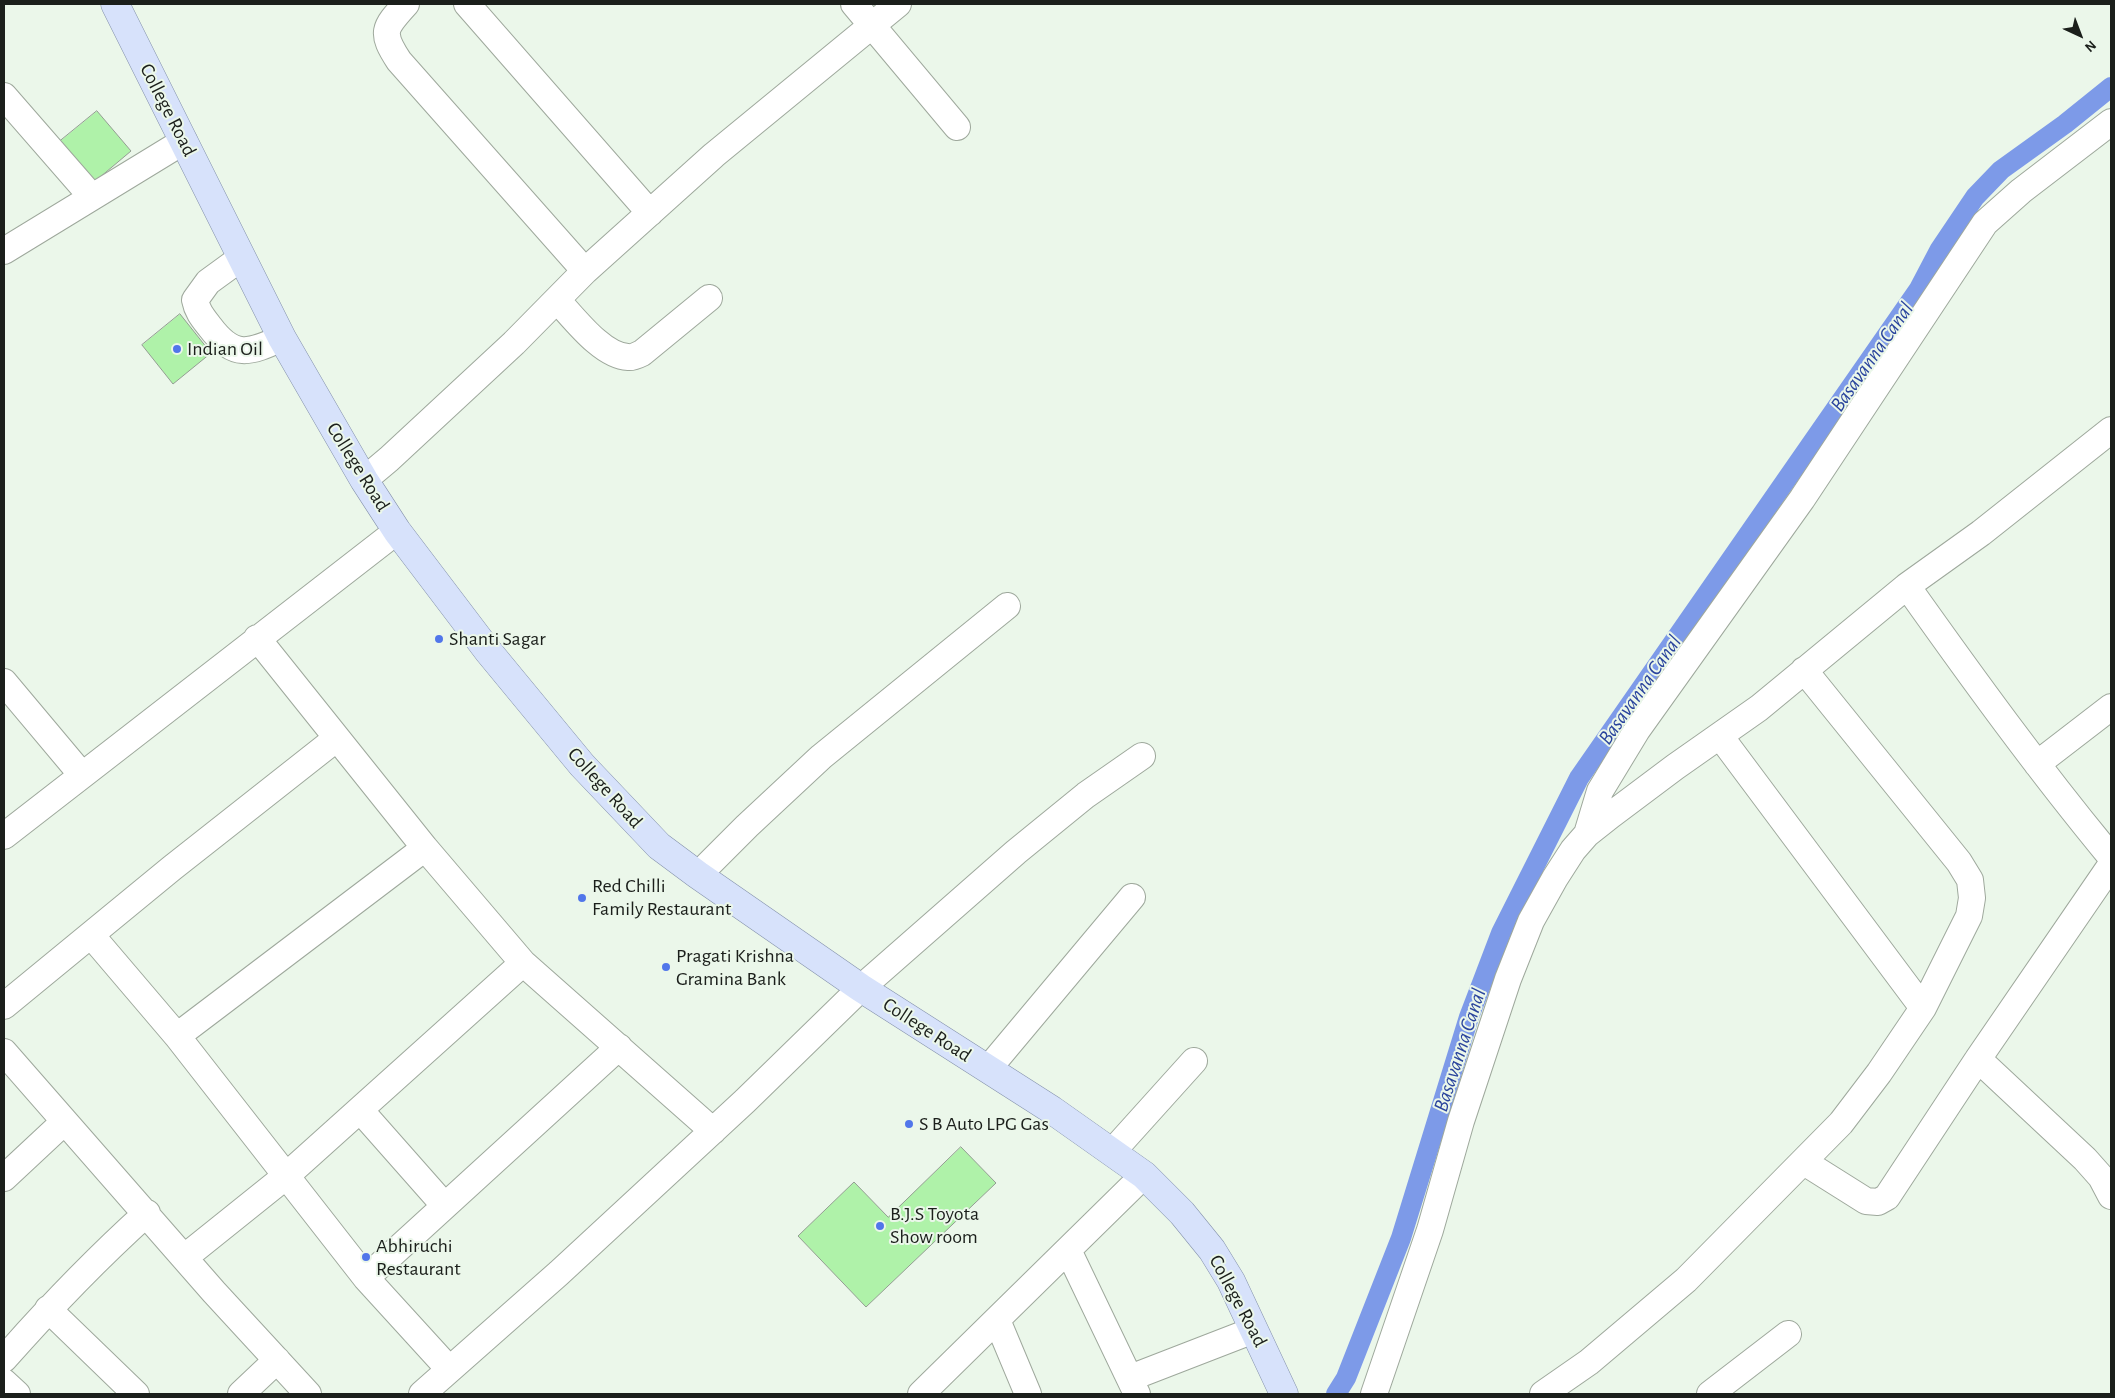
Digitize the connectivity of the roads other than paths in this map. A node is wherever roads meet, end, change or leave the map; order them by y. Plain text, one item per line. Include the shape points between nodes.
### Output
1 (115, 4) edge
2 (406, 4) edge
3 (467, 4) edge
4 (854, 4) edge
5 (898, 4) edge
6 (872, 26) junction
7 (4, 96) edge
8 (2111, 122) edge
9 (957, 127) dead end
10 (184, 141) junction
11 (92, 197) junction
12 (650, 213) junction
13 (4, 251) edge
14 (241, 258) junction
15 (585, 271) junction
16 (709, 298) dead end
17 (557, 300) junction
18 (282, 338) junction
19 (2111, 430) edge
20 (364, 480) junction
21 (397, 531) junction
22 (1907, 586) junction
23 (1007, 606) dead end
24 (257, 638) junction
25 (1804, 670) junction
26 (4, 682) edge
27 (2111, 708) edge
28 (1720, 736) junction
29 (337, 738) junction
30 (1142, 756) dead end
31 (2037, 764) junction
32 (82, 775) junction
33 (1587, 834) junction
34 (4, 836) edge
35 (425, 848) junction
36 (2111, 858) edge
37 (2111, 865) edge
38 (698, 876) junction
39 (1132, 897) dead end
40 (92, 935) junction
41 (523, 963) junction
42 (861, 988) junction
43 (4, 1006) edge
44 (1923, 1008) junction
45 (177, 1036) junction
46 (619, 1047) junction
47 (4, 1052) edge
48 (1978, 1059) junction
49 (1194, 1061) dead end
50 (988, 1069) junction
51 (360, 1110) junction
52 (64, 1122) junction
53 (712, 1131) junction
54 (1112, 1152) junction
55 (1804, 1162) junction
56 (1144, 1175) junction
57 (286, 1176) junction
58 (4, 1178) edge
59 (2111, 1196) edge
60 (444, 1205) junction
61 (147, 1213) junction
62 (1068, 1250) junction
63 (185, 1257) junction
64 (366, 1278) junction
65 (48, 1309) junction
66 (997, 1320) junction
67 (1254, 1330) junction
68 (1788, 1334) dead end
69 (4, 1359) edge
70 (277, 1360) junction
71 (449, 1369) junction
72 (4, 1382) edge
73 (1134, 1386) edge
74 (1559, 1390) edge
75 (925, 1393) edge
76 (17, 1394) edge
77 (136, 1394) edge
78 (241, 1394) edge
79 (308, 1394) edge
80 (422, 1394) edge
81 (1028, 1394) edge
82 (1284, 1394) edge
83 (1374, 1394) edge
84 (1710, 1394) edge

1 - 10 main road, College Road
2 - 15 street via 386,31 389,45 399,61
3 - 12 street
4 - 6 street
5 - 6 street
6 - 9 street
6 - 12 street via 714,155
7 - 11 street
8 - 33 street via 1985,223 1802,499 1619,757 1600,791
10 - 11 street
10 - 14 main road, College Road
11 - 13 street
12 - 15 street
14 - 18 main road, College Road
14 - 18 street via 204,286 195,300 196,308 218,338 230,347 258,349
15 - 17 street
16 - 17 street via 642,353 629,358 614,354 600,344
17 - 20 street
18 - 20 main road, College Road
19 - 22 street
20 - 21 main road, College Road
21 - 24 street
21 - 38 main road, College Road via 488,651 582,765 659,846
22 - 25 street
22 - 31 street
23 - 38 street via 821,757
24 - 29 street
24 - 32 street
25 - 28 street
25 - 44 street via 1959,862 1970,880 1969,916
26 - 32 street
27 - 31 street
28 - 33 street
28 - 44 street
29 - 35 street
29 - 40 street
30 - 42 street via 1086,795 1016,852
31 - 36 street
32 - 34 street
33 - 83 street via 1555,878 1532,921 1508,979 1461,1121 1428,1238
35 - 41 street
35 - 45 street
37 - 48 street
38 - 42 main road, College Road
39 - 50 street
40 - 43 street
40 - 45 street
41 - 46 street
41 - 51 street
42 - 50 main road, College Road
42 - 53 street
44 - 55 street via 1879,1074 1841,1123
45 - 57 street
46 - 53 street
46 - 60 street
47 - 52 street
48 - 55 street via 1887,1197 1878,1202 1866,1201
48 - 59 street via 2085,1159 2101,1177
49 - 54 street
50 - 54 main road, College Road
51 - 57 street
51 - 60 street
52 - 58 street
52 - 61 street
53 - 71 street via 559,1273
54 - 56 main road, College Road
55 - 74 street via 1686,1280
56 - 62 street
56 - 67 main road, College Road via 1212,1250
57 - 63 street
57 - 64 street
60 - 64 street
61 - 63 street
61 - 65 street
62 - 66 street
62 - 73 street
63 - 70 street
64 - 71 street
65 - 69 street
65 - 77 street
66 - 75 street
66 - 81 street
67 - 73 street
67 - 82 main road, College Road
68 - 84 street
70 - 78 street
70 - 79 street
71 - 80 street
72 - 76 street

